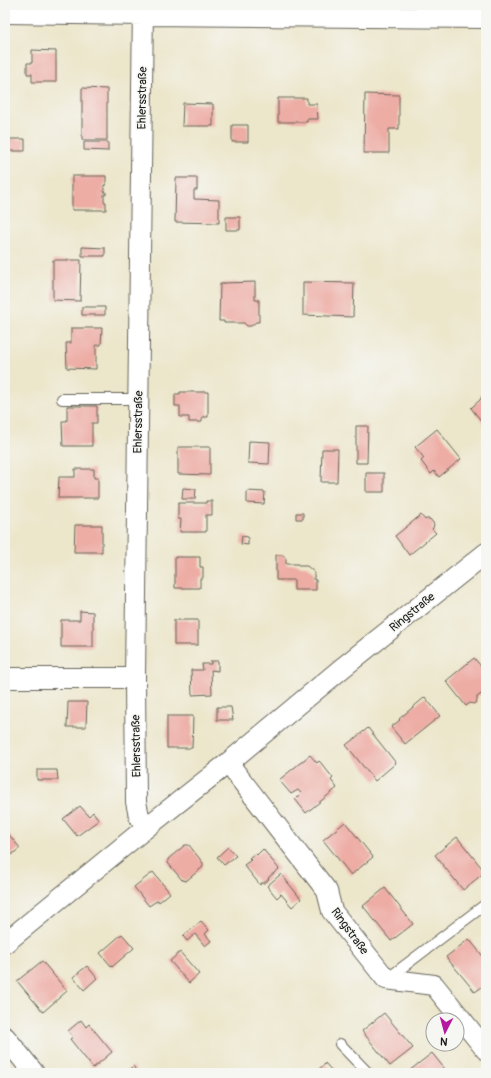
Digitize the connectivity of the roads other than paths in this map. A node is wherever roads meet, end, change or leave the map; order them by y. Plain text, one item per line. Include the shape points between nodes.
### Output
1 (143, 10) edge
2 (5, 12) edge
3 (486, 18) edge
4 (62, 399) dead end
5 (138, 399) junction
6 (486, 553) edge
7 (5, 678) edge
8 (135, 678) junction
9 (228, 763) junction
10 (147, 827) junction
11 (486, 904) edge
12 (5, 943) edge
13 (386, 979) junction
14 (5, 1037) edge
15 (340, 1044) dead end
16 (486, 1050) edge
17 (34, 1073) edge
18 (368, 1073) edge

1 - 2 street
1 - 3 street
1 - 5 street, Ehlersstraße
4 - 5 lane
5 - 8 street, Ehlersstraße
6 - 9 street, Ringstraße
7 - 8 street
8 - 10 street, Ehlersstraße via 136,802 139,816
9 - 10 street, Ringstraße
9 - 13 street, Ringstraße via 327,891 332,911
10 - 12 street, Ringstraße
11 - 13 lane
13 - 16 street via 434,985
14 - 17 street
15 - 18 lane

